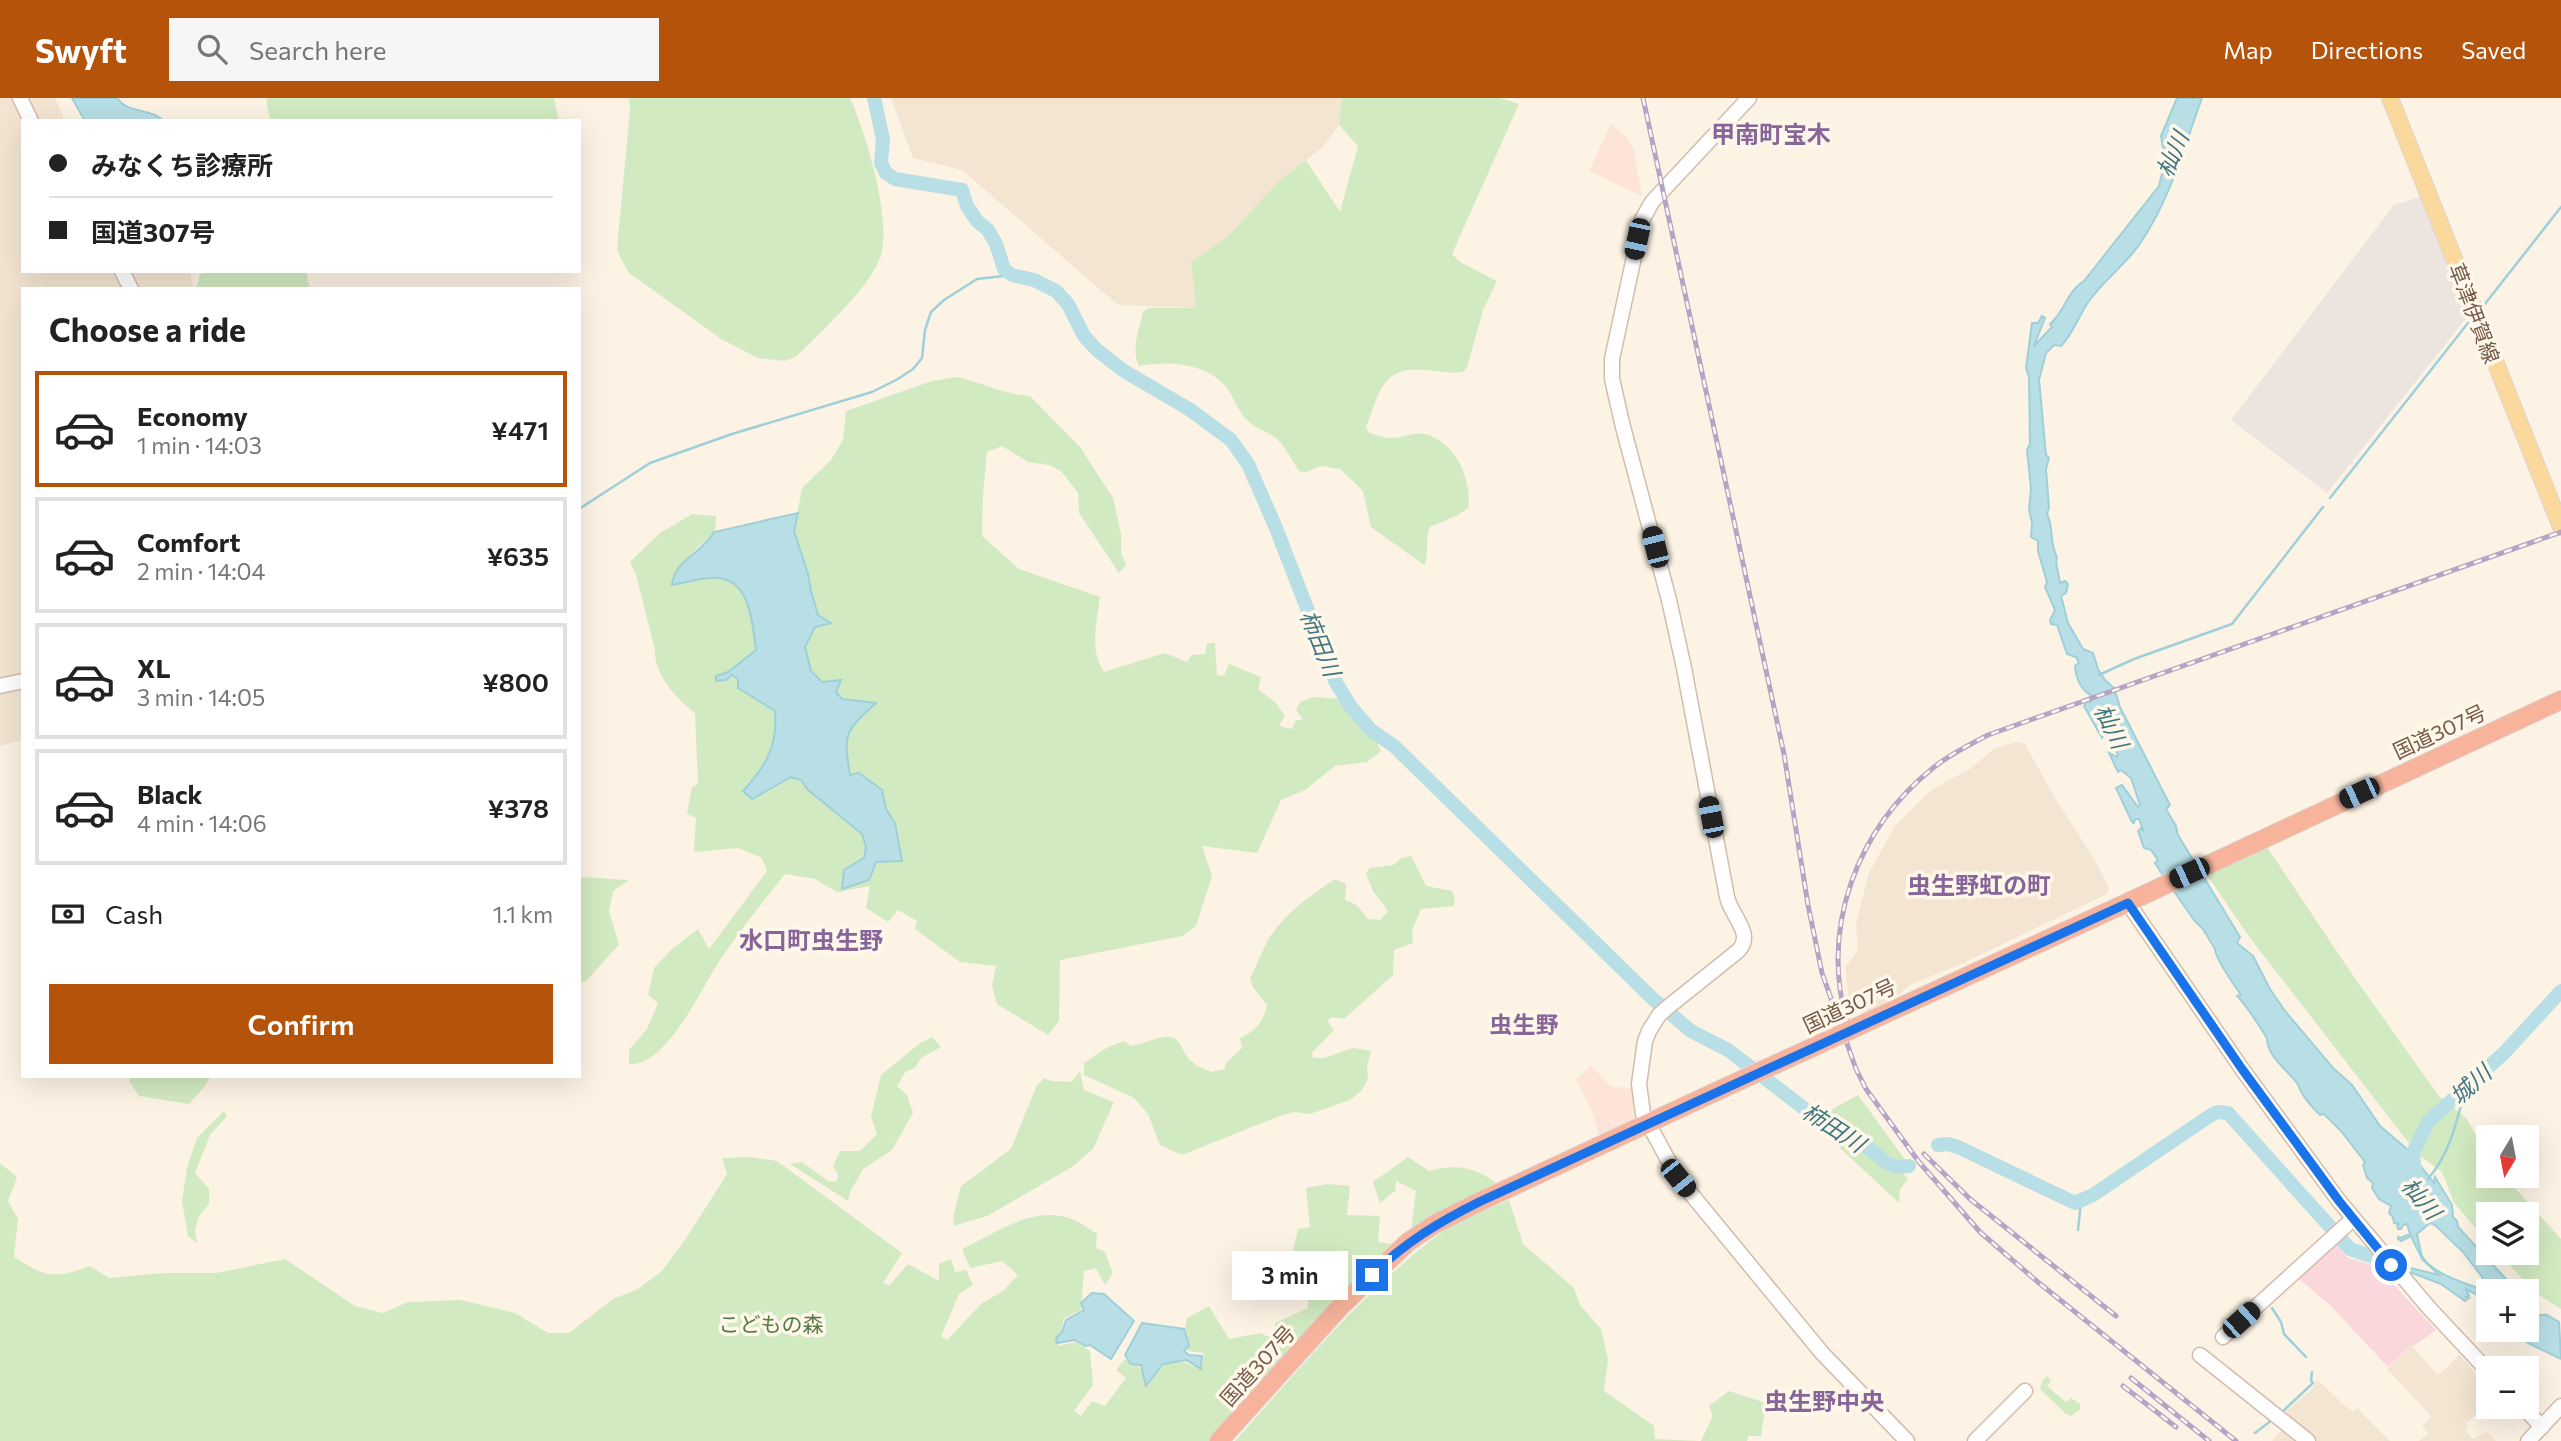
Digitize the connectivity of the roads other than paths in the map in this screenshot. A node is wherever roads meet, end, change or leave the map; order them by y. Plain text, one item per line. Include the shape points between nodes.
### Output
1 (20, 98) edge
2 (1749, 98) edge
3 (2390, 98) edge
4 (30, 119) edge
5 (2561, 527) edge
6 (21, 681) edge
7 (0, 686) edge
8 (2561, 700) edge
9 (2129, 902) junction
10 (1647, 1123) junction
11 (2353, 1219) junction
12 (2222, 1337) dead end
13 (2200, 1355) dead end
14 (2476, 1358) edge
15 (2025, 1391) dead end
16 (2561, 1406) edge
17 (2539, 1419) edge
18 (2545, 1423) junction
19 (1219, 1441) edge
20 (1907, 1441) edge
21 (1975, 1441) edge
22 (2308, 1441) edge
23 (2528, 1441) edge

1 - 4 street
2 - 10 street via 1642,219 1612,359 1615,394 1684,668 1730,911 1745,937 1738,951 1664,1010 1645,1041 1639,1084
3 - 5 main road, 草津伊賀線
6 - 7 street
8 - 9 highway, 国道307号
9 - 10 highway, 国道307号, bridge
9 - 11 street via 2242,1069
10 - 19 highway, 国道307号 via 1479,1202 1408,1242 1340,1307
10 - 20 street via 1678,1178 1746,1262 1822,1353
11 - 12 street
11 - 14 street
13 - 22 street
15 - 21 street
16 - 18 street
17 - 18 street
18 - 23 street

